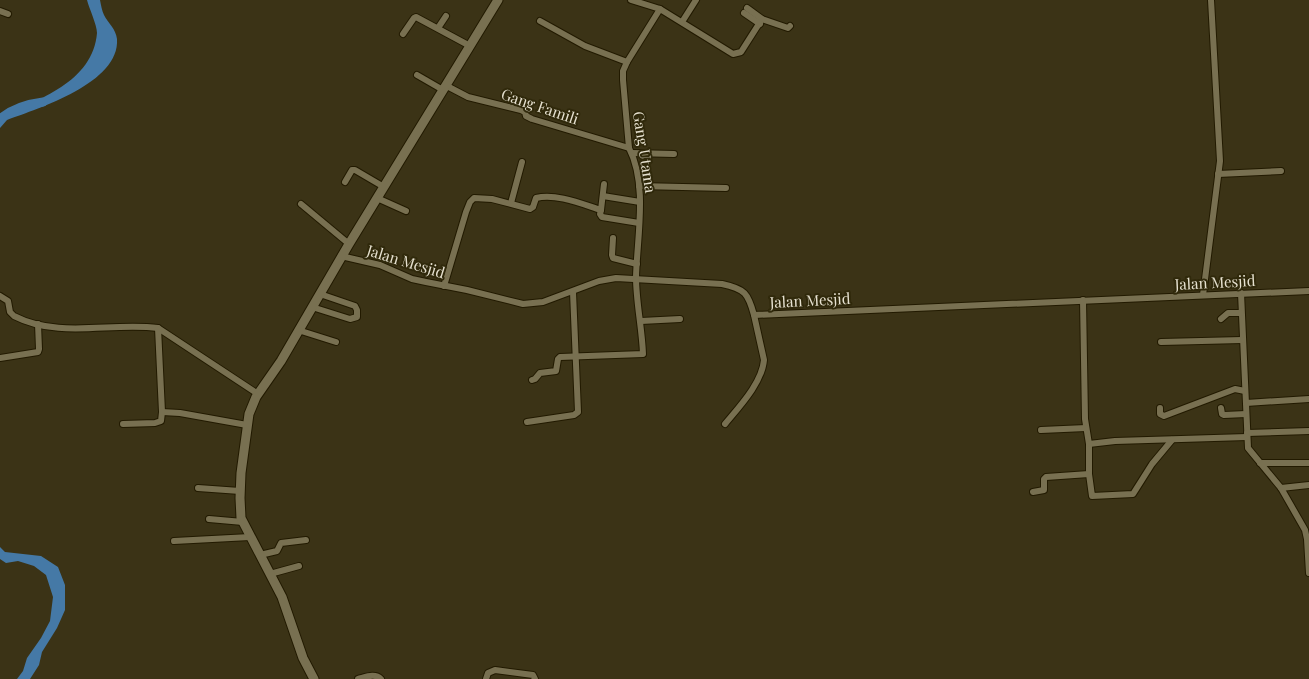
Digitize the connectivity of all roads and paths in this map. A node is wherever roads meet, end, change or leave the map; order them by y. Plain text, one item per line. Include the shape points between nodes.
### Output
1 (498, 0) edge
2 (631, 0) edge
3 (696, 0) edge
4 (1211, 0) edge
5 (649, 3) edge
6 (660, 9) junction
7 (746, 11) dead end
8 (0, 12) edge
9 (8, 14) dead end
10 (446, 16) dead end
11 (540, 21) dead end
12 (761, 21) junction
13 (682, 22) junction
14 (790, 26) dead end
15 (438, 28) junction
16 (403, 34) dead end
17 (470, 46) junction
18 (627, 62) junction
19 (417, 75) dead end
20 (444, 88) junction
21 (630, 150) junction
22 (674, 154) dead end
23 (522, 162) dead end
24 (1281, 171) dead end
25 (1218, 174) junction
26 (345, 182) dead end
27 (604, 184) dead end
28 (639, 186) junction
29 (384, 187) junction
30 (726, 188) dead end
31 (603, 196) junction
32 (377, 198) junction
33 (640, 202) junction
34 (511, 203) junction
35 (301, 204) dead end
36 (601, 210) junction
37 (406, 211) dead end
38 (639, 223) junction
39 (613, 238) dead end
40 (349, 244) junction
41 (342, 256) junction
42 (637, 264) junction
43 (636, 279) junction
44 (444, 286) junction
45 (1309, 290) edge
46 (573, 292) junction
47 (1240, 293) junction
48 (320, 294) junction
49 (1203, 295) junction
50 (0, 296) edge
51 (1083, 300) junction
52 (312, 307) junction
53 (1241, 313) junction
54 (754, 315) junction
55 (680, 319) dead end
56 (1221, 319) dead end
57 (641, 321) junction
58 (38, 324) junction
59 (158, 328) junction
60 (298, 330) junction
61 (1242, 340) junction
62 (336, 342) dead end
63 (1161, 342) dead end
64 (576, 356) junction
65 (0, 358) edge
66 (532, 380) dead end
67 (1245, 390) junction
68 (258, 394) junction
69 (1309, 400) edge
70 (1246, 403) junction
71 (1160, 408) dead end
72 (1222, 408) dead end
73 (162, 412) junction
74 (1246, 414) junction
75 (527, 422) dead end
76 (123, 424) dead end
77 (725, 424) dead end
78 (247, 425) junction
79 (1086, 428) junction
80 (1041, 430) dead end
81 (1309, 431) edge
82 (1247, 435) junction
83 (1172, 440) junction
84 (1088, 444) junction
85 (1260, 463) junction
86 (1309, 463) edge
87 (1089, 474) junction
88 (1309, 485) edge
89 (198, 488) dead end
90 (1281, 488) junction
91 (240, 491) junction
92 (1033, 492) dead end
93 (210, 519) dead end
94 (243, 522) junction
95 (250, 537) junction
96 (306, 540) dead end
97 (174, 541) dead end
98 (1308, 548) edge
99 (260, 555) junction
100 (299, 566) dead end
101 (1309, 573) edge
102 (270, 574) junction
103 (314, 679) edge
104 (358, 679) edge
105 (381, 679) edge
106 (486, 679) edge
107 (534, 679) edge

1 - 17 street
2 - 5 street
3 - 13 street
4 - 25 street via 1220,161
5 - 6 street
6 - 13 street
6 - 18 street, Gang Utama
7 - 12 street
8 - 9 street
10 - 15 street
11 - 18 street via 585,46
12 - 13 street via 741,52 736,54
12 - 14 street
15 - 16 street via 416,16
15 - 17 street
17 - 20 street
18 - 21 street, Gang Utama via 622,80
19 - 20 street, Gang Famili
20 - 21 street, Gang Famili via 521,110 532,119
20 - 29 street
21 - 22 street, Gang Famili
21 - 28 street, Gang Utama
23 - 34 street
24 - 25 street
25 - 49 street
26 - 29 street via 355,170
27 - 31 street
28 - 30 street
28 - 33 street, Gang Utama
29 - 32 street
31 - 33 street
31 - 36 street
32 - 37 street
32 - 40 street
33 - 38 street, Gang Utama
34 - 36 street via 531,208 536,198 544,197 569,200
34 - 44 street via 484,198 472,200
35 - 40 street
36 - 38 street via 602,217
38 - 42 street, Gang Utama
39 - 42 street via 613,258
40 - 41 street
41 - 44 street, Jalan Mesjid
41 - 48 street
42 - 43 street, Gang Utama
43 - 46 street, Jalan Mesjid via 605,279
43 - 54 street, Jalan Mesjid via 730,286 750,298
43 - 57 street, Gang Utama
44 - 46 street, Jalan Mesjid via 529,304
45 - 47 street, Jalan Mesjid
46 - 64 street
47 - 49 street, Jalan Mesjid
47 - 53 street
48 - 52 street
48 - 52 street via 355,306 357,317 350,319
49 - 51 street, Jalan Mesjid
50 - 58 street via 8,301 14,316
51 - 54 street, Jalan Mesjid
51 - 79 street
52 - 60 street
53 - 56 street via 1228,313
53 - 61 street
54 - 77 street via 763,367
55 - 57 street
57 - 64 street, Gang Utama via 643,354
58 - 59 street via 62,329
58 - 65 street via 38,352
59 - 68 street
59 - 73 street
60 - 62 street
60 - 68 street
61 - 63 street
61 - 67 street
64 - 66 street via 558,357 556,371 540,373
64 - 75 street via 576,414
67 - 70 street
67 - 71 street via 1236,389 1164,416 1160,414
68 - 78 street
69 - 70 street
70 - 74 street
72 - 74 street via 1224,415
73 - 76 street via 159,422
73 - 78 street
74 - 82 street
78 - 91 street
79 - 80 street
79 - 84 street
81 - 82 street
82 - 83 street
82 - 85 street via 1248,448
83 - 84 street
83 - 87 street via 1132,494 1092,496
84 - 87 street
85 - 86 street
85 - 90 street
87 - 92 street via 1046,477 1044,490
88 - 90 street
89 - 91 street
90 - 98 street via 1305,530
91 - 94 street
93 - 94 street
94 - 95 street
95 - 97 street
95 - 99 street
96 - 99 street via 281,543 277,551
98 - 101 street
99 - 102 street
100 - 102 street
102 - 103 street
104 - 105 street via 374,675
106 - 107 street via 494,670 532,675

